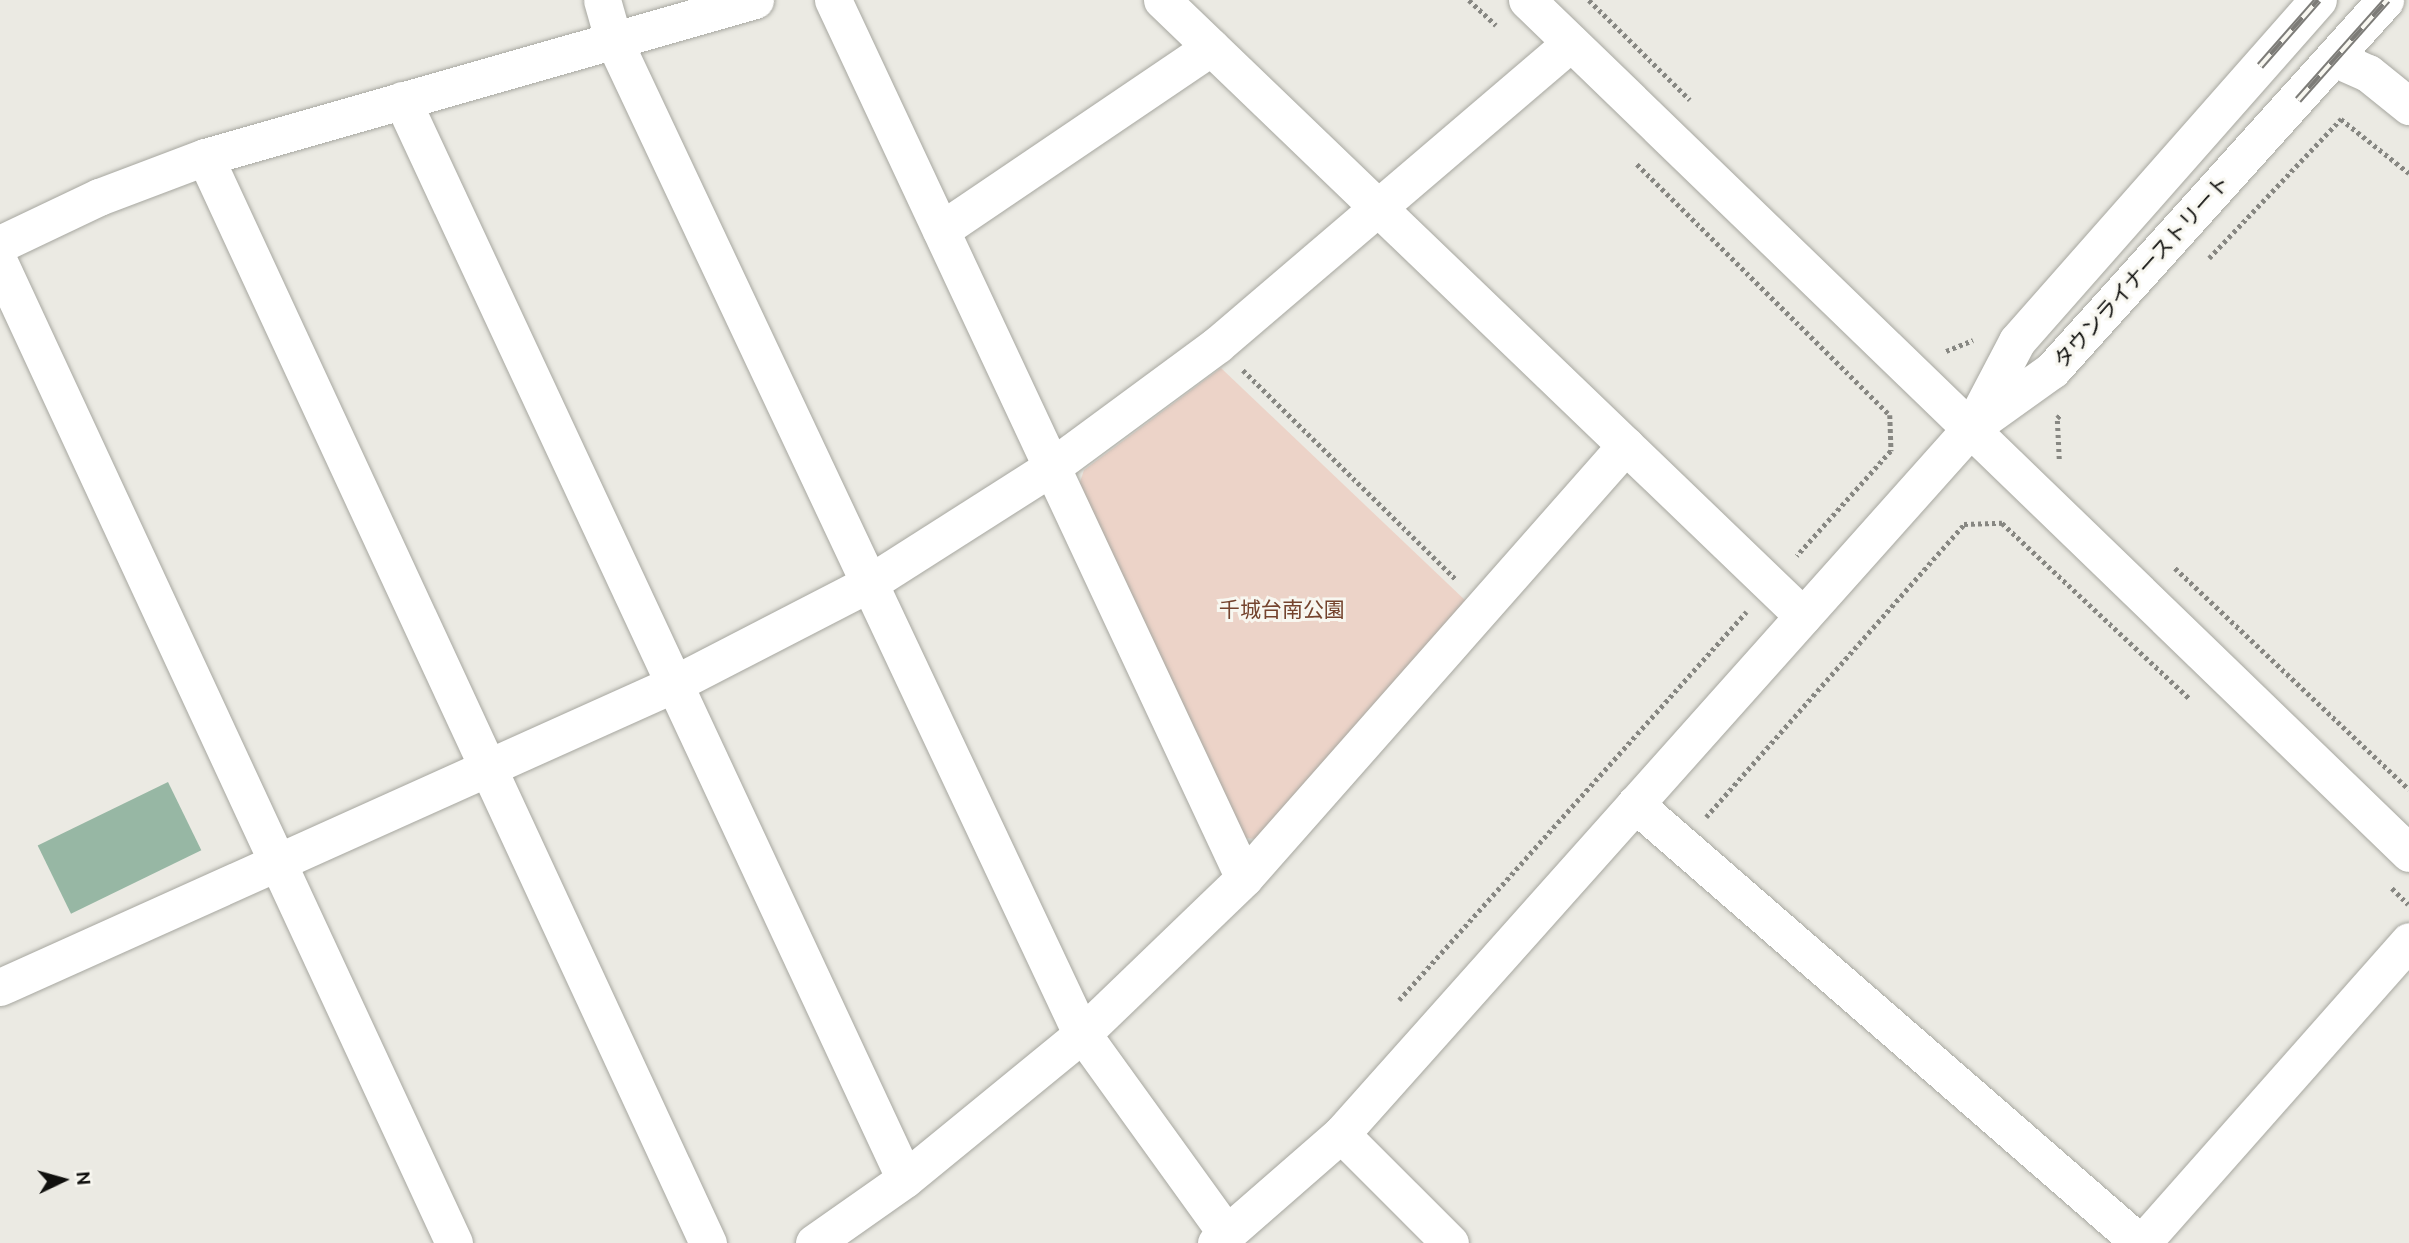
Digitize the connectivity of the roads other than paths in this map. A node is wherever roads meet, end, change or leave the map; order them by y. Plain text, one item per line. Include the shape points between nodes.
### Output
1 (602, 0) edge
2 (755, 0) edge
3 (833, 0) edge
4 (1162, 0) edge
5 (1527, 0) edge
6 (2318, 0) edge
7 (2385, 0) edge
8 (613, 39) junction
9 (1572, 43) junction
10 (1211, 47) junction
11 (2334, 58) junction
12 (402, 100) junction
13 (2409, 106) edge
14 (205, 157) junction
15 (1378, 208) junction
16 (942, 230) junction
17 (0, 243) edge
18 (0, 264) edge
19 (1971, 428) junction
20 (1626, 445) junction
21 (1053, 466) junction
22 (868, 583) junction
23 (1803, 616) junction
24 (677, 683) junction
25 (488, 769) junction
26 (1635, 804) junction
27 (2409, 853) edge
28 (277, 863) junction
29 (1244, 878) junction
30 (2409, 941) edge
31 (0, 987) edge
32 (1082, 1034) junction
33 (1341, 1134) junction
34 (905, 1179) junction
35 (1221, 1238) edge
36 (454, 1243) edge
37 (708, 1243) edge
38 (814, 1243) edge
39 (1450, 1243) edge
40 (2141, 1243) edge

1 - 8 street
2 - 8 street
3 - 16 street
4 - 10 street
5 - 9 street
6 - 19 street via 2017,341
7 - 11 street, タウンライナーストリート
8 - 12 street
8 - 22 street
9 - 15 street
9 - 19 street
10 - 15 street
10 - 16 street
11 - 13 street via 2368,74
11 - 19 street, タウンライナーストリート via 2052,370
12 - 14 street
12 - 24 street
14 - 17 street via 99,197
14 - 25 street
15 - 20 street
15 - 21 street via 1217,345
16 - 21 street
18 - 28 street
19 - 23 street
19 - 27 street
20 - 23 street
20 - 29 street
21 - 22 street
21 - 29 street
22 - 24 street
22 - 32 street
23 - 26 street
24 - 25 street
24 - 34 street
25 - 28 street
25 - 37 street
26 - 33 street
26 - 40 street
28 - 31 street
28 - 36 street
29 - 32 street
30 - 40 street
32 - 34 street
32 - 35 street
33 - 35 street
33 - 39 street
34 - 38 street

